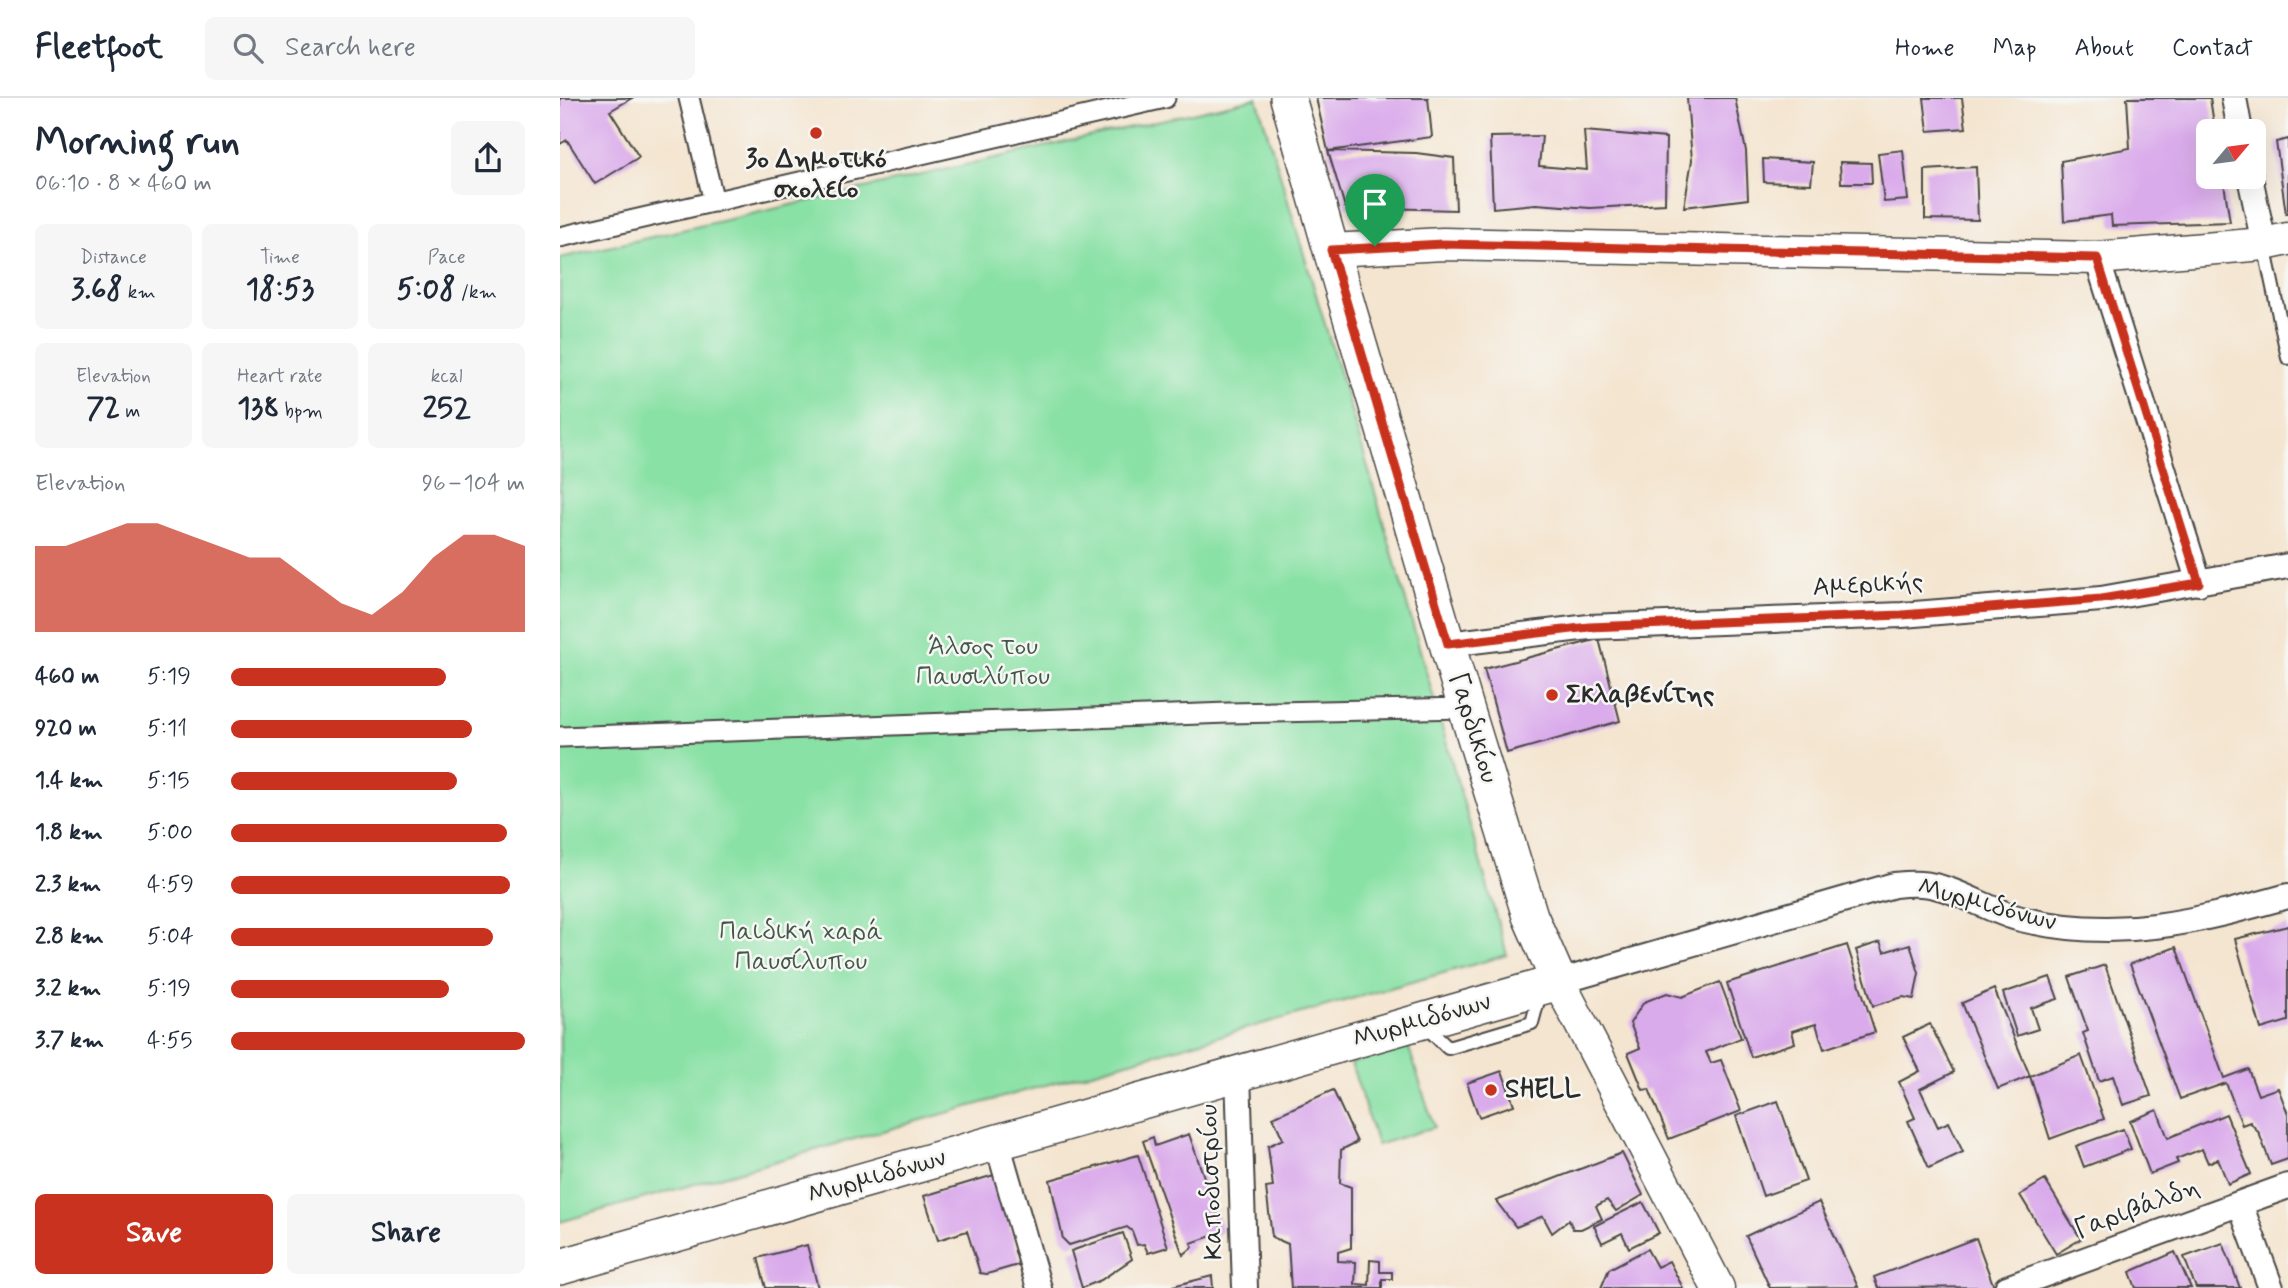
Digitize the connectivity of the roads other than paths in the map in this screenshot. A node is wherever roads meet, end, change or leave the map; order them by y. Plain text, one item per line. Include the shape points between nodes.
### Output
1 (689, 98) edge
2 (1165, 98) edge
3 (1288, 98) edge
4 (2234, 98) edge
5 (2238, 119) edge
6 (2255, 189) edge
7 (714, 202) junction
8 (560, 237) edge
9 (2276, 242) edge
10 (1331, 250) junction
11 (2097, 258) junction
12 (2288, 358) edge
13 (2288, 566) edge
14 (2199, 583) junction
15 (1448, 644) junction
16 (1466, 708) junction
17 (560, 737) edge
18 (2288, 897) edge
19 (1551, 984) junction
20 (1238, 1073) junction
21 (997, 1142) junction
22 (2288, 1186) edge
23 (2241, 1204) junction
24 (560, 1267) edge
25 (1039, 1288) edge
26 (1245, 1288) edge
27 (1718, 1288) edge
28 (2007, 1288) edge
29 (2271, 1288) edge

1 - 7 street
2 - 7 street
3 - 10 main road, Γαρδικίου
4 - 5 street
6 - 9 street
7 - 8 street
9 - 11 street
9 - 12 lane
10 - 11 street via 1443,244
10 - 15 main road, Γαρδικίου
11 - 14 street
13 - 14 street, Αμερικής
14 - 15 street, Αμερικής via 2101,599 1902,615 1589,627
15 - 16 main road, Γαρδικίου
16 - 17 street
16 - 19 main road, Γαρδικίου
18 - 19 street, Μυρμιδόνων via 2166,926 2110,930 2021,919 1923,884 1894,885
19 - 20 main road, Μυρμιδόνων
19 - 27 street, Γαρδικίου
20 - 21 main road, Μυρμιδόνων
20 - 26 street, Καποδιστρίου
21 - 24 main road, Μυρμιδόνων
21 - 25 street
22 - 23 street, Γαριβάλδη
23 - 28 street, Γαριβάλδη
23 - 29 street

